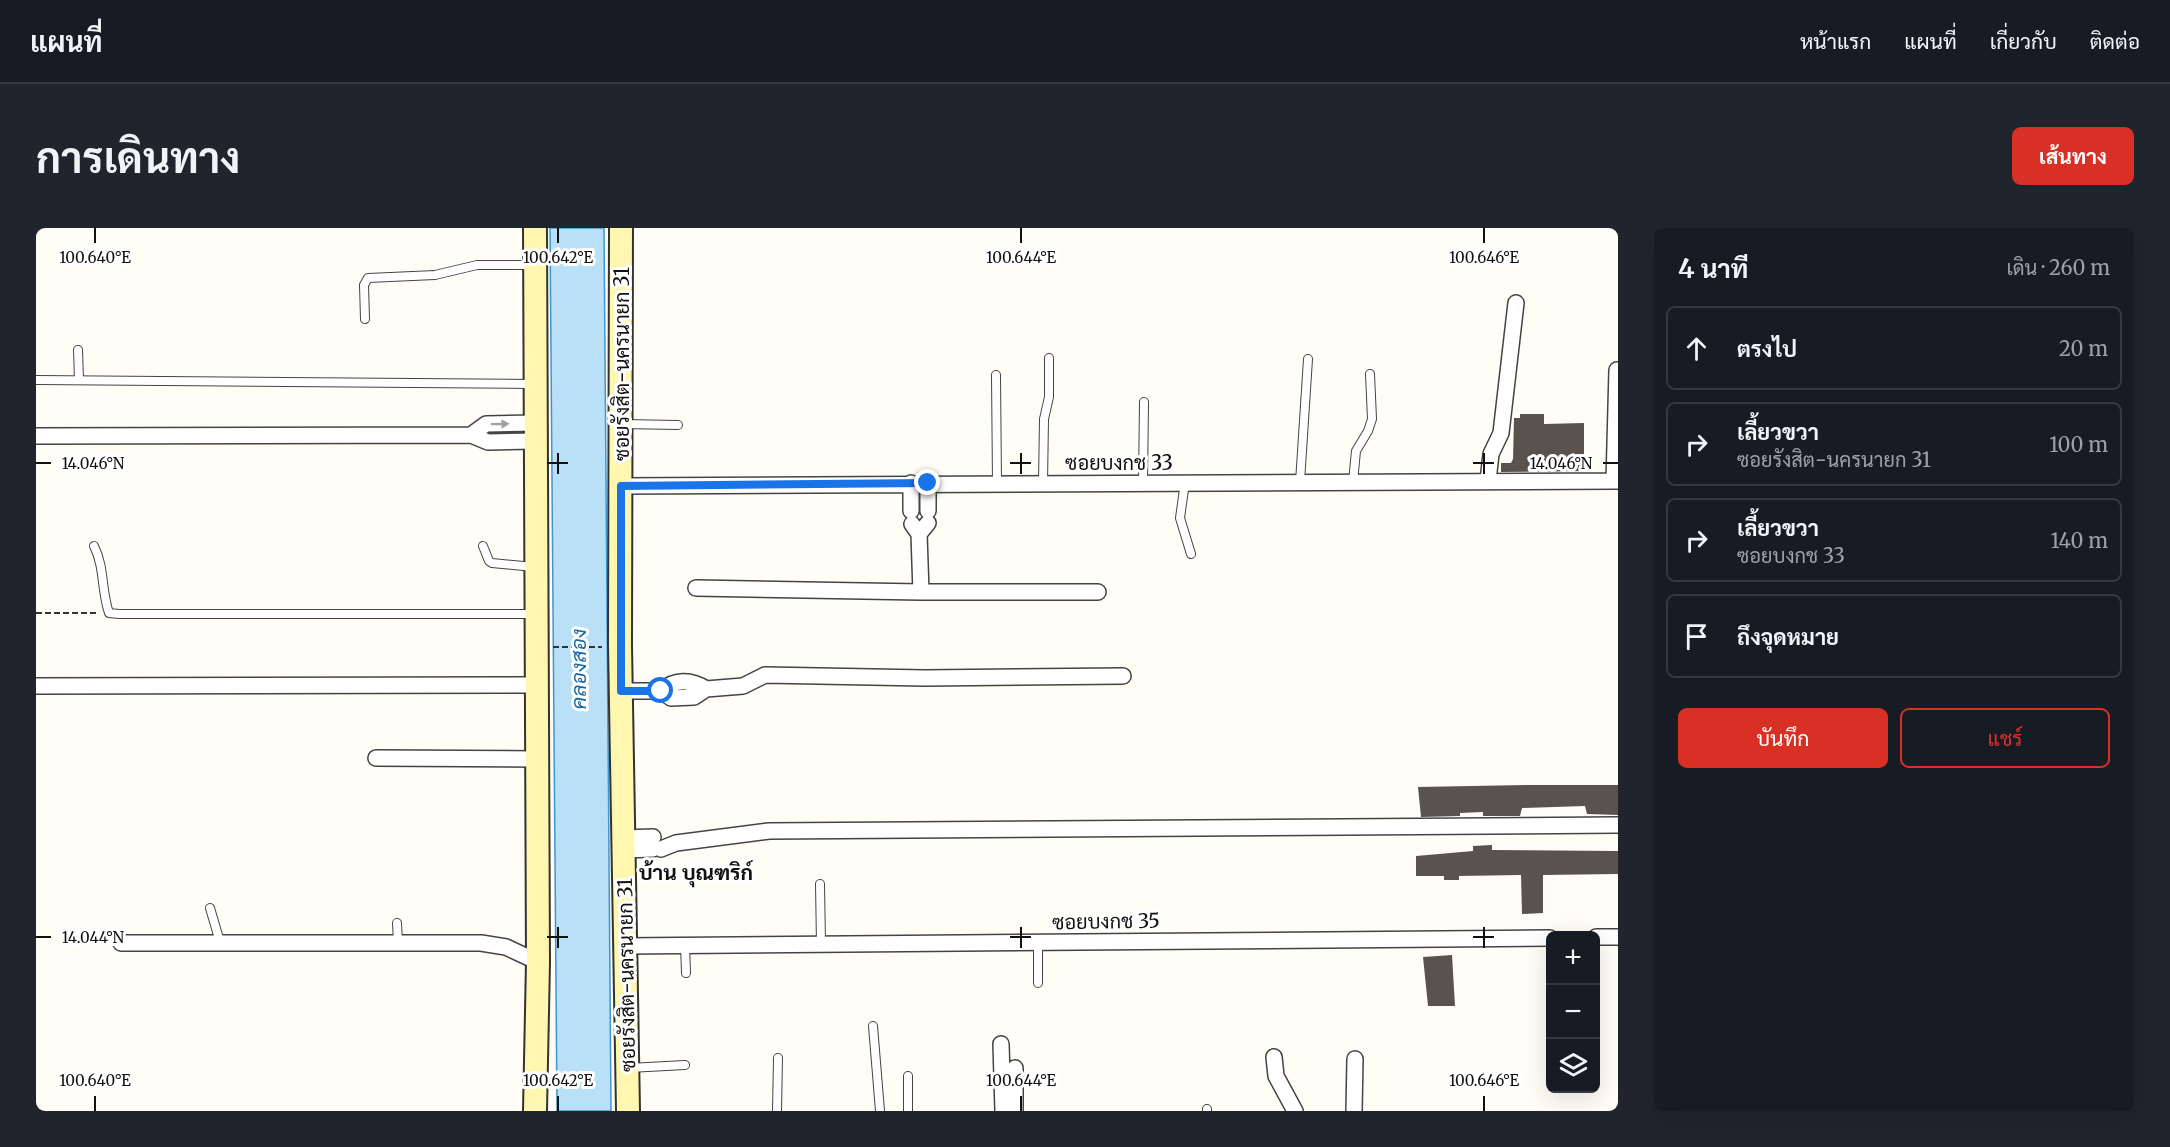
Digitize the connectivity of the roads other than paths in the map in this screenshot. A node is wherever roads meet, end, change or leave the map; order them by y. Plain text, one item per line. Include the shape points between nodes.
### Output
1 (535, 228) edge
2 (621, 228) edge
3 (535, 265) junction
4 (1516, 303) dead end
5 (365, 319) dead end
6 (78, 350) dead end
7 (1049, 358) dead end
8 (1308, 358) dead end
9 (1617, 370) edge
10 (1370, 374) dead end
11 (996, 375) dead end
12 (36, 380) edge
13 (79, 380) junction
14 (534, 384) junction
15 (1144, 402) dead end
16 (621, 424) junction
17 (678, 425) dead end
18 (534, 432) junction
19 (36, 436) edge
20 (1488, 481) junction
21 (1616, 481) edge
22 (1143, 482) junction
23 (1185, 482) junction
24 (1300, 482) junction
25 (1353, 482) junction
26 (910, 483) junction
27 (928, 483) junction
28 (997, 483) junction
29 (1043, 483) junction
30 (621, 486) junction
31 (920, 521) junction
32 (94, 546) dead end
33 (483, 546) dead end
34 (1191, 554) dead end
35 (535, 567) junction
36 (696, 588) dead end
37 (921, 592) junction
38 (1098, 592) dead end
39 (535, 614) junction
40 (1123, 676) dead end
41 (36, 686) edge
42 (535, 686) junction
43 (621, 691) junction
44 (376, 758) dead end
45 (535, 759) junction
46 (1618, 825) edge
47 (623, 844) junction
48 (820, 884) dead end
49 (210, 908) dead end
50 (398, 923) dead end
51 (1600, 937) edge
52 (1618, 937) edge
53 (1546, 938) edge
54 (220, 942) junction
55 (1038, 942) junction
56 (121, 943) dead end
57 (398, 943) junction
58 (821, 944) junction
59 (625, 945) junction
60 (685, 945) junction
61 (538, 962) junction
62 (686, 973) dead end
63 (1038, 983) dead end
64 (873, 1026) dead end
65 (1001, 1044) dead end
66 (1274, 1057) dead end
67 (778, 1058) dead end
68 (1355, 1059) dead end
69 (685, 1065) dead end
70 (627, 1068) junction
71 (1015, 1068) dead end
72 (908, 1076) dead end
73 (535, 1111) edge
74 (628, 1111) edge
75 (777, 1111) edge
76 (880, 1111) edge
77 (908, 1111) edge
78 (1003, 1111) edge
79 (1015, 1111) edge
80 (1295, 1111) edge
81 (1354, 1111) edge

1 - 3 street
2 - 16 street, ซอยรังสิต-นครนายก 31
3 - 5 lane via 477,265 435,275 368,278 364,285
3 - 14 street
4 - 20 street via 1501,433 1491,454
6 - 13 lane
7 - 29 lane
8 - 24 lane
9 - 21 street
10 - 25 lane via 1371,419 1356,451
11 - 28 lane
12 - 13 lane
13 - 14 lane
14 - 18 street
15 - 22 lane
16 - 17 lane
16 - 30 street, ซอยรังสิต-นครนายก 31
18 - 19 street via 486,424 471,435
18 - 35 street
20 - 21 street, ซอยบงกช 33
20 - 25 street, ซอยบงกช 33
22 - 23 street, ซอยบงกช 33
22 - 29 street, ซอยบงกช 33
23 - 24 street, ซอยบงกช 33
23 - 34 lane via 1180,518
24 - 25 street, ซอยบงกช 33
26 - 27 street, ซอยบงกช 33
26 - 30 street, ซอยบงกช 33
26 - 31 street
27 - 28 street, ซอยบงกช 33
27 - 31 street
28 - 29 street, ซอยบงกช 33
30 - 43 street, ซอยรังสิต-นครนายก 31
31 - 37 street
32 - 39 lane via 103,569 109,613
33 - 35 lane via 492,563
35 - 39 street
36 - 37 street
37 - 38 street
39 - 42 street
40 - 43 street via 765,675 743,686 706,690 694,697 670,698 661,691
41 - 42 street
42 - 45 street
43 - 47 street, ซอยรังสิต-นครนายก 31
44 - 45 street
45 - 61 street
46 - 47 street via 769,831
47 - 59 street, ซอยรังสิต-นครนายก 31
48 - 58 lane
49 - 54 lane
50 - 57 lane
51 - 52 street
53 - 55 street, ซอยบงกช 35
54 - 56 street
54 - 57 street
55 - 58 street, ซอยบงกช 35
55 - 63 lane
57 - 61 street via 494,945
58 - 60 street, ซอยบงกช 35
59 - 60 street, ซอยบงกช 35
59 - 70 street, ซอยรังสิต-นครนายก 31
60 - 62 lane
61 - 73 street
64 - 76 lane
65 - 78 street
66 - 80 street via 1276,1076
67 - 75 lane
68 - 81 street
69 - 70 lane
70 - 74 street, ซอยรังสิต-นครนายก 31
71 - 79 street
72 - 77 lane

